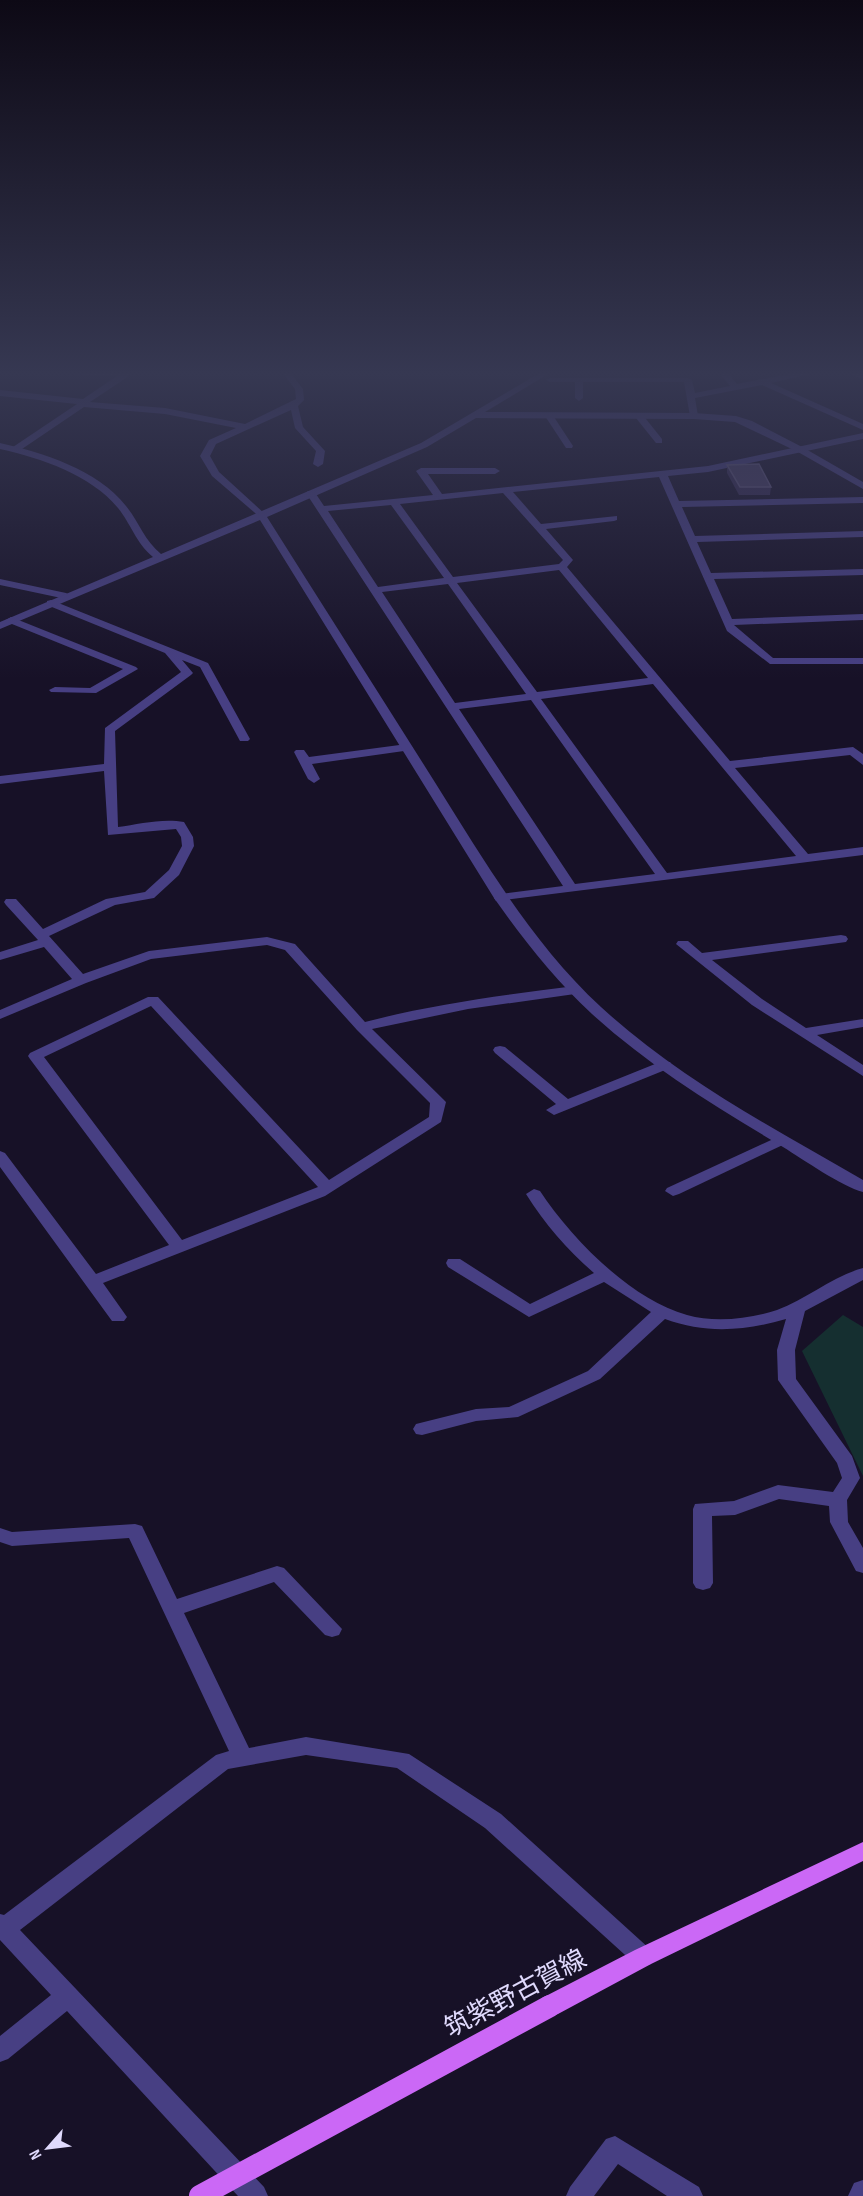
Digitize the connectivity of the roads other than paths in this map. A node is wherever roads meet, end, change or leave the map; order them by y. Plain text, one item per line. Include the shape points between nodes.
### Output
1 (75, 473) edge
2 (215, 473) edge
3 (357, 473) edge
4 (424, 473) edge
5 (657, 473) edge
6 (662, 473) edge
7 (841, 473) edge
8 (863, 486) edge
9 (505, 489) junction
10 (311, 493) junction
11 (439, 496) junction
12 (863, 500) edge
13 (393, 501) junction
14 (676, 504) junction
15 (321, 509) junction
16 (262, 516) junction
17 (614, 518) dead end
18 (538, 527) junction
19 (863, 534) edge
20 (691, 539) junction
21 (161, 559) junction
22 (562, 567) junction
23 (863, 572) edge
24 (708, 576) junction
25 (450, 580) junction
26 (0, 582) edge
27 (375, 590) junction
28 (66, 596) junction
29 (51, 603) junction
30 (863, 616) edge
31 (11, 620) junction
32 (728, 622) junction
33 (0, 626) edge
34 (169, 651) junction
35 (863, 662) edge
36 (656, 680) junction
37 (56, 690) dead end
38 (533, 696) junction
39 (452, 707) junction
40 (244, 739) dead end
41 (407, 748) junction
42 (863, 761) edge
43 (726, 765) junction
44 (110, 766) junction
45 (314, 778) dead end
46 (0, 780) edge
47 (863, 851) edge
48 (805, 859) junction
49 (664, 877) junction
50 (572, 889) junction
51 (501, 898) junction
52 (11, 902) dead end
53 (44, 939) junction
54 (841, 939) dead end
55 (683, 944) dead end
56 (0, 956) edge
57 (700, 957) junction
58 (81, 980) junction
59 (575, 990) junction
60 (0, 1015) edge
61 (863, 1023) edge
62 (362, 1027) junction
63 (804, 1033) junction
64 (500, 1050) dead end
65 (665, 1065) junction
66 (863, 1072) edge
67 (782, 1140) junction
68 (0, 1156) edge
69 (327, 1187) junction
70 (863, 1187) edge
71 (673, 1191) dead end
72 (534, 1194) dead end
73 (179, 1247) junction
74 (454, 1263) dead end
75 (863, 1273) edge
76 (606, 1274) junction
77 (93, 1281) junction
78 (798, 1308) junction
79 (663, 1311) junction
80 (118, 1317) dead end
81 (422, 1429) dead end
82 (838, 1500) junction
83 (0, 1535) edge
84 (863, 1566) edge
85 (703, 1583) dead end
86 (172, 1609) junction
87 (332, 1629) dead end
88 (243, 1758) junction
89 (863, 1851) edge
90 (2, 1926) edge
91 (643, 1957) junction
92 (68, 1996) junction
93 (0, 2051) edge
94 (200, 2196) edge
95 (255, 2196) edge
96 (579, 2196) edge
97 (690, 2196) edge

1 - 21 street via 102,488 122,506 144,544
2 - 16 street
3 - 10 street
4 - 11 street
5 - 9 street
6 - 14 street
7 - 8 street
9 - 11 street
9 - 18 street
10 - 15 street
10 - 16 street
11 - 13 street
12 - 14 street
13 - 15 street
13 - 25 street
14 - 20 street
15 - 27 street
16 - 21 street
16 - 41 street
17 - 18 street
18 - 22 street via 568,560
19 - 20 street
20 - 24 street
21 - 28 street
22 - 25 street
22 - 36 street
23 - 24 street
24 - 32 street
25 - 27 street
25 - 38 street
26 - 28 street
27 - 39 street
28 - 29 street
29 - 31 street
29 - 34 street
30 - 32 street
31 - 33 street
31 - 37 street via 132,669 92,691
32 - 35 street via 770,662
34 - 40 street via 204,665
34 - 44 street via 187,673 109,730
36 - 38 street
36 - 43 street
38 - 39 street
38 - 49 street
39 - 50 street
41 - 45 street via 303,757
41 - 51 street
42 - 43 street via 853,750
43 - 48 street
44 - 46 street
44 - 53 street via 112,832 180,825 188,846 174,872 149,895 111,902
47 - 48 street
48 - 49 street
49 - 50 street
50 - 51 street
51 - 59 street
52 - 53 street
53 - 56 street
53 - 58 street
54 - 57 street
55 - 57 street
57 - 63 street
58 - 60 street
58 - 62 street via 149,955 267,941 290,946
59 - 62 street via 509,998
59 - 65 street via 611,1024
61 - 63 street
62 - 69 street via 438,1102 436,1119
63 - 66 street
64 - 65 street via 560,1107
65 - 67 street
67 - 70 street
67 - 71 street
68 - 77 street
69 - 73 street
69 - 73 street via 153,1000 35,1056
72 - 76 street via 569,1243
73 - 77 street
74 - 76 street via 530,1311
75 - 78 street
76 - 79 street via 643,1302
77 - 80 street
78 - 79 street via 773,1319 738,1324 705,1323
78 - 82 street via 786,1350 787,1380 846,1461 851,1478
79 - 81 street via 594,1375 512,1413 476,1415
82 - 84 street via 839,1521
82 - 85 street via 778,1492 735,1508 702,1509
83 - 86 street via 12,1539 135,1531
86 - 87 street via 277,1573
86 - 88 street
88 - 90 street via 223,1761
88 - 91 street via 306,1746 402,1760 493,1821
89 - 91 main road, 筑紫野古賀線
90 - 92 street
91 - 94 main road, 筑紫野古賀線, bridge
92 - 93 street
92 - 95 street
96 - 97 street via 615,2148

